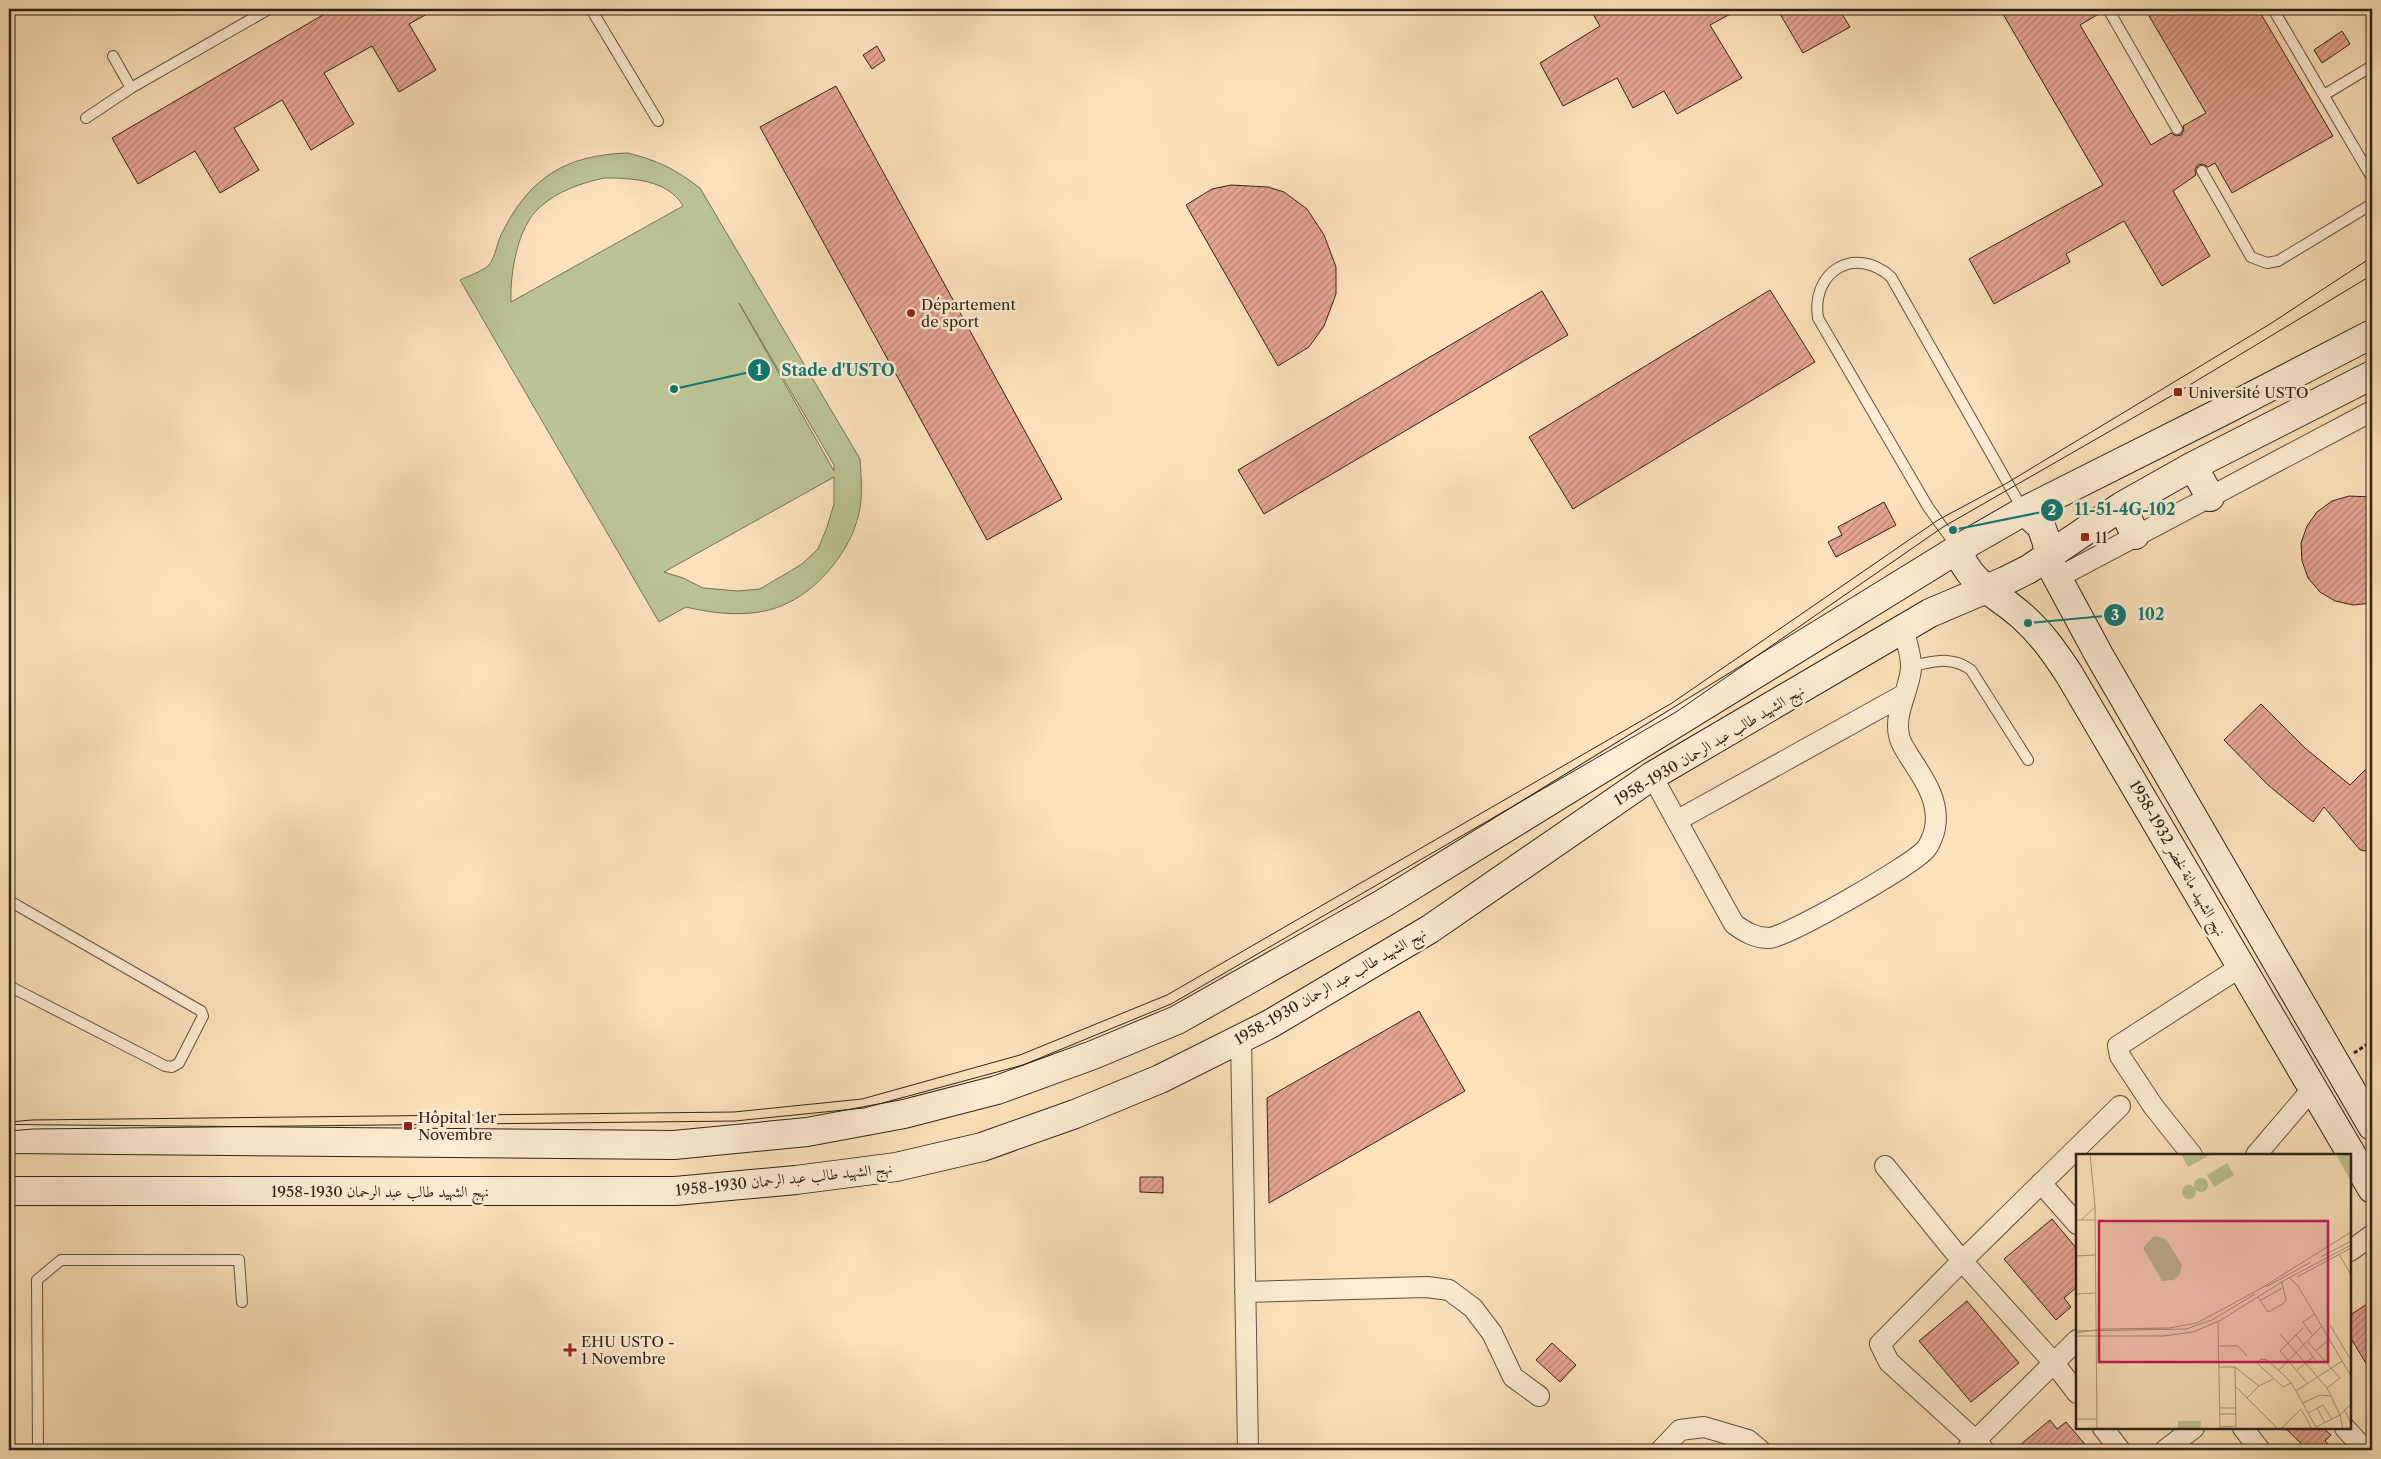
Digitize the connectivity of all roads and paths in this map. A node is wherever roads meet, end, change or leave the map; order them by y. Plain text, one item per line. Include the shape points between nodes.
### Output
1 (269, 9) edge
2 (591, 9) edge
3 (2108, 9) edge
4 (2274, 9) edge
5 (113, 56) dead end
6 (2372, 66) edge
7 (131, 88) junction
8 (2324, 95) junction
9 (86, 118) dead end
10 (658, 121) dead end
11 (2177, 129) dead end
12 (2202, 171) dead end
13 (2372, 178) edge
14 (2372, 204) edge
15 (2372, 334) edge
16 (2372, 375) edge
17 (2372, 412) edge
18 (2193, 466) junction
19 (2210, 497) junction
20 (2122, 506) junction
21 (2024, 511) junction
22 (2135, 535) junction
23 (1958, 549) junction
24 (2053, 566) junction
25 (1987, 588) junction
26 (1903, 628) junction
27 (2099, 655) junction
28 (1911, 666) junction
29 (2069, 674) junction
30 (1905, 694) junction
31 (2028, 760) dead end
32 (1652, 776) junction
33 (1678, 820) junction
34 (12, 903) dead end
35 (2242, 966) junction
36 (9, 986) edge
37 (1241, 1038) junction
38 (2312, 1088) junction
39 (2120, 1106) dead end
40 (2372, 1126) edge
41 (9, 1139) edge
42 (2191, 1154) edge
43 (2257, 1154) edge
44 (1885, 1166) dead end
45 (2041, 1183) junction
46 (2372, 1189) edge
47 (9, 1191) edge
48 (2076, 1223) edge
49 (2372, 1235) edge
50 (2351, 1251) edge
51 (1962, 1261) junction
52 (1245, 1292) junction
53 (242, 1302) dead end
54 (2076, 1341) edge
55 (2054, 1363) junction
56 (2076, 1392) edge
57 (1539, 1396) dead end
58 (2104, 1429) edge
59 (2193, 1429) edge
60 (2244, 1429) edge
61 (2346, 1429) edge
62 (1975, 1447) edge
63 (38, 1450) edge
64 (1248, 1450) edge
65 (1661, 1450) edge
66 (1760, 1450) edge
67 (2120, 1450) edge
68 (2165, 1450) edge
69 (2260, 1450) edge
70 (2365, 1450) edge

1 - 7 lane
2 - 10 lane
3 - 11 lane
4 - 8 lane
5 - 7 lane
6 - 8 lane
7 - 9 lane
8 - 13 lane
12 - 14 lane via 2251,257 2267,263 2278,261
15 - 21 main road
16 - 18 main road, نهج الشهيد طالب عبد الرحمان 1930-1958
17 - 19 street
18 - 19 main road
18 - 20 main road, نهج الشهيد طالب عبد الرحمان 1930-1958
19 - 22 street
20 - 22 main road
20 - 24 main road, نهج الشهيد طالب عبد الرحمان 1930-1958
21 - 23 main road
21 - 23 lane via 1891,277 1882,268 1870,264 1844,265 1824,281 1818,292 1818,318 1928,507
21 - 24 main road via 2041,526
22 - 24 street
23 - 25 main road, نهج الشهيد مانة لخضر 1932-1958 via 1970,575
23 - 41 main road via 1358,918 1177,1020 997,1090 904,1114 807,1132 674,1146
24 - 25 main road, نهج الشهيد طالب عبد الرحمان 1930-1958 via 2022,572
24 - 27 main road
25 - 26 main road, نهج الشهيد طالب عبد الرحمان 1930-1958
25 - 29 main road, نهج الشهيد مانة لخضر 1932-1958 via 2037,630
26 - 28 street
26 - 32 main road, نهج الشهيد طالب عبد الرحمان 1930-1958
27 - 29 main road
27 - 40 main road
28 - 30 street
28 - 31 lane via 1948,660 1971,670
29 - 35 main road, نهج الشهيد مانة لخضر 1932-1958
30 - 33 street
30 - 33 street via 1897,725 1899,738 1933,794 1937,815 1935,830 1926,849 1909,863 1822,914 1781,936 1756,937 1744,932 1727,914
32 - 33 street
32 - 37 main road, نهج الشهيد طالب عبد الرحمان 1930-1958 via 1430,929
34 - 36 lane via 200,1011 203,1016 179,1063 172,1067
35 - 38 main road, نهج الشهيد مانة لخضر 1932-1958
35 - 42 street via 2118,1046 2120,1056 2153,1106
37 - 47 main road, نهج الشهيد طالب عبد الرحمان 1930-1958 via 1143,1086 982,1147 896,1167 796,1180 675,1191
37 - 52 street
38 - 43 street
38 - 46 main road, نهج الشهيد مانة لخضر 1932-1958
39 - 45 street
44 - 51 street
45 - 48 street
45 - 51 street
49 - 50 street
51 - 55 street
51 - 62 street via 1880,1344 1889,1362
52 - 57 street via 1428,1287 1449,1290 1473,1308 1492,1333 1513,1376
52 - 64 street
53 - 63 lane via 239,1260 61,1260 37,1280
54 - 55 street
55 - 56 street
55 - 62 street
58 - 67 street
59 - 68 street
60 - 69 street
61 - 70 street
65 - 66 street via 1680,1430 1704,1426 1748,1440

